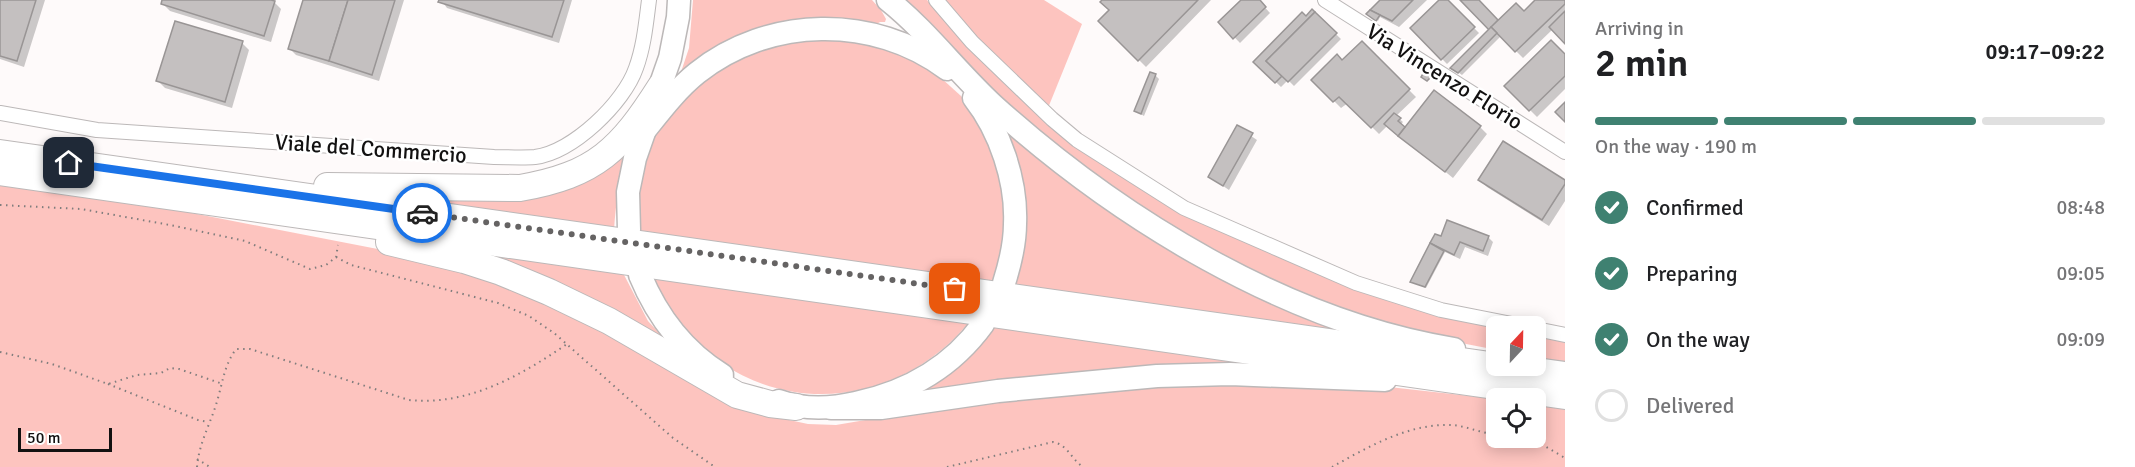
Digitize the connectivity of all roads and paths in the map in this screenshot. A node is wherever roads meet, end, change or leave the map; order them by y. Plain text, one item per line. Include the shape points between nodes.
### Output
1 (649, 0) edge
2 (679, 0) edge
3 (888, 0) edge
4 (936, 0) edge
5 (1325, 0) edge
6 (927, 36) junction
7 (948, 70) junction
8 (661, 86) junction
9 (965, 86) junction
10 (993, 105) junction
11 (0, 113) edge
12 (645, 130) junction
13 (1565, 152) edge
14 (0, 153) edge
15 (107, 168) junction
16 (0, 172) edge
17 (136, 191) junction
18 (0, 205) edge
19 (629, 230) dead end
20 (338, 245) dead end
21 (336, 257) junction
22 (640, 275) dead end
23 (1004, 283) dead end
24 (1486, 319) edge
25 (983, 324) dead end
26 (1546, 331) edge
27 (1565, 335) edge
28 (567, 344) junction
29 (0, 352) edge
30 (1486, 354) edge
31 (1486, 364) edge
32 (1546, 365) edge
33 (1565, 370) edge
34 (1546, 372) edge
35 (1565, 375) edge
36 (220, 383) junction
37 (108, 384) junction
38 (1565, 398) edge
39 (795, 407) junction
40 (831, 408) junction
41 (208, 422) junction
42 (1486, 433) edge
43 (1546, 447) edge
44 (1565, 458) edge
45 (197, 459) junction
46 (197, 467) edge
47 (210, 467) edge
48 (715, 467) edge
49 (947, 467) edge
50 (1083, 467) edge
51 (1332, 467) edge

1 - 11 street, Viale del Commercio via 645,38 636,70 613,106 565,147 537,157 97,130
2 - 8 main road via 670,58
3 - 6 main road
4 - 24 street via 972,42 1077,140 1184,208 1356,283 1441,310
5 - 13 street, Via Vincenzo Florio
6 - 7 main road
6 - 10 main road
7 - 9 main road
7 - 12 main road via 911,47 861,33 812,29 779,33 733,50 705,67 672,97
8 - 12 main road
8 - 15 highway via 622,141 589,167 546,184 520,188 310,186
9 - 10 main road
9 - 23 main road via 994,133 1012,189 1016,222
10 - 30 main road via 1044,149 1165,236 1244,277 1327,314 1380,332
12 - 19 main road via 628,192
14 - 15 highway
15 - 31 highway
16 - 17 highway
17 - 38 highway
17 - 39 highway via 209,210 388,241 501,272 609,321 736,395
18 - 21 path via 81,209 170,225 245,241 310,269 326,265
20 - 21 path
21 - 28 path via 351,265 498,303 529,316
22 - 39 main road via 663,319 693,353 730,380
25 - 40 main road via 954,357 918,382 877,398
26 - 27 street
28 - 36 path via 502,383 468,396 426,402 250,350 236,349
28 - 48 path via 673,438
29 - 37 path via 52,364
32 - 33 main road
34 - 35 highway
36 - 37 path via 170,368
36 - 41 path
37 - 41 path
38 - 40 main road via 1527,398 1382,380 1230,374 1157,376 998,391 881,408
39 - 40 main road
41 - 45 path
42 - 51 path via 1445,424 1406,432 1373,444
43 - 44 path
45 - 46 path
45 - 47 path
49 - 50 path via 1053,442 1065,446

